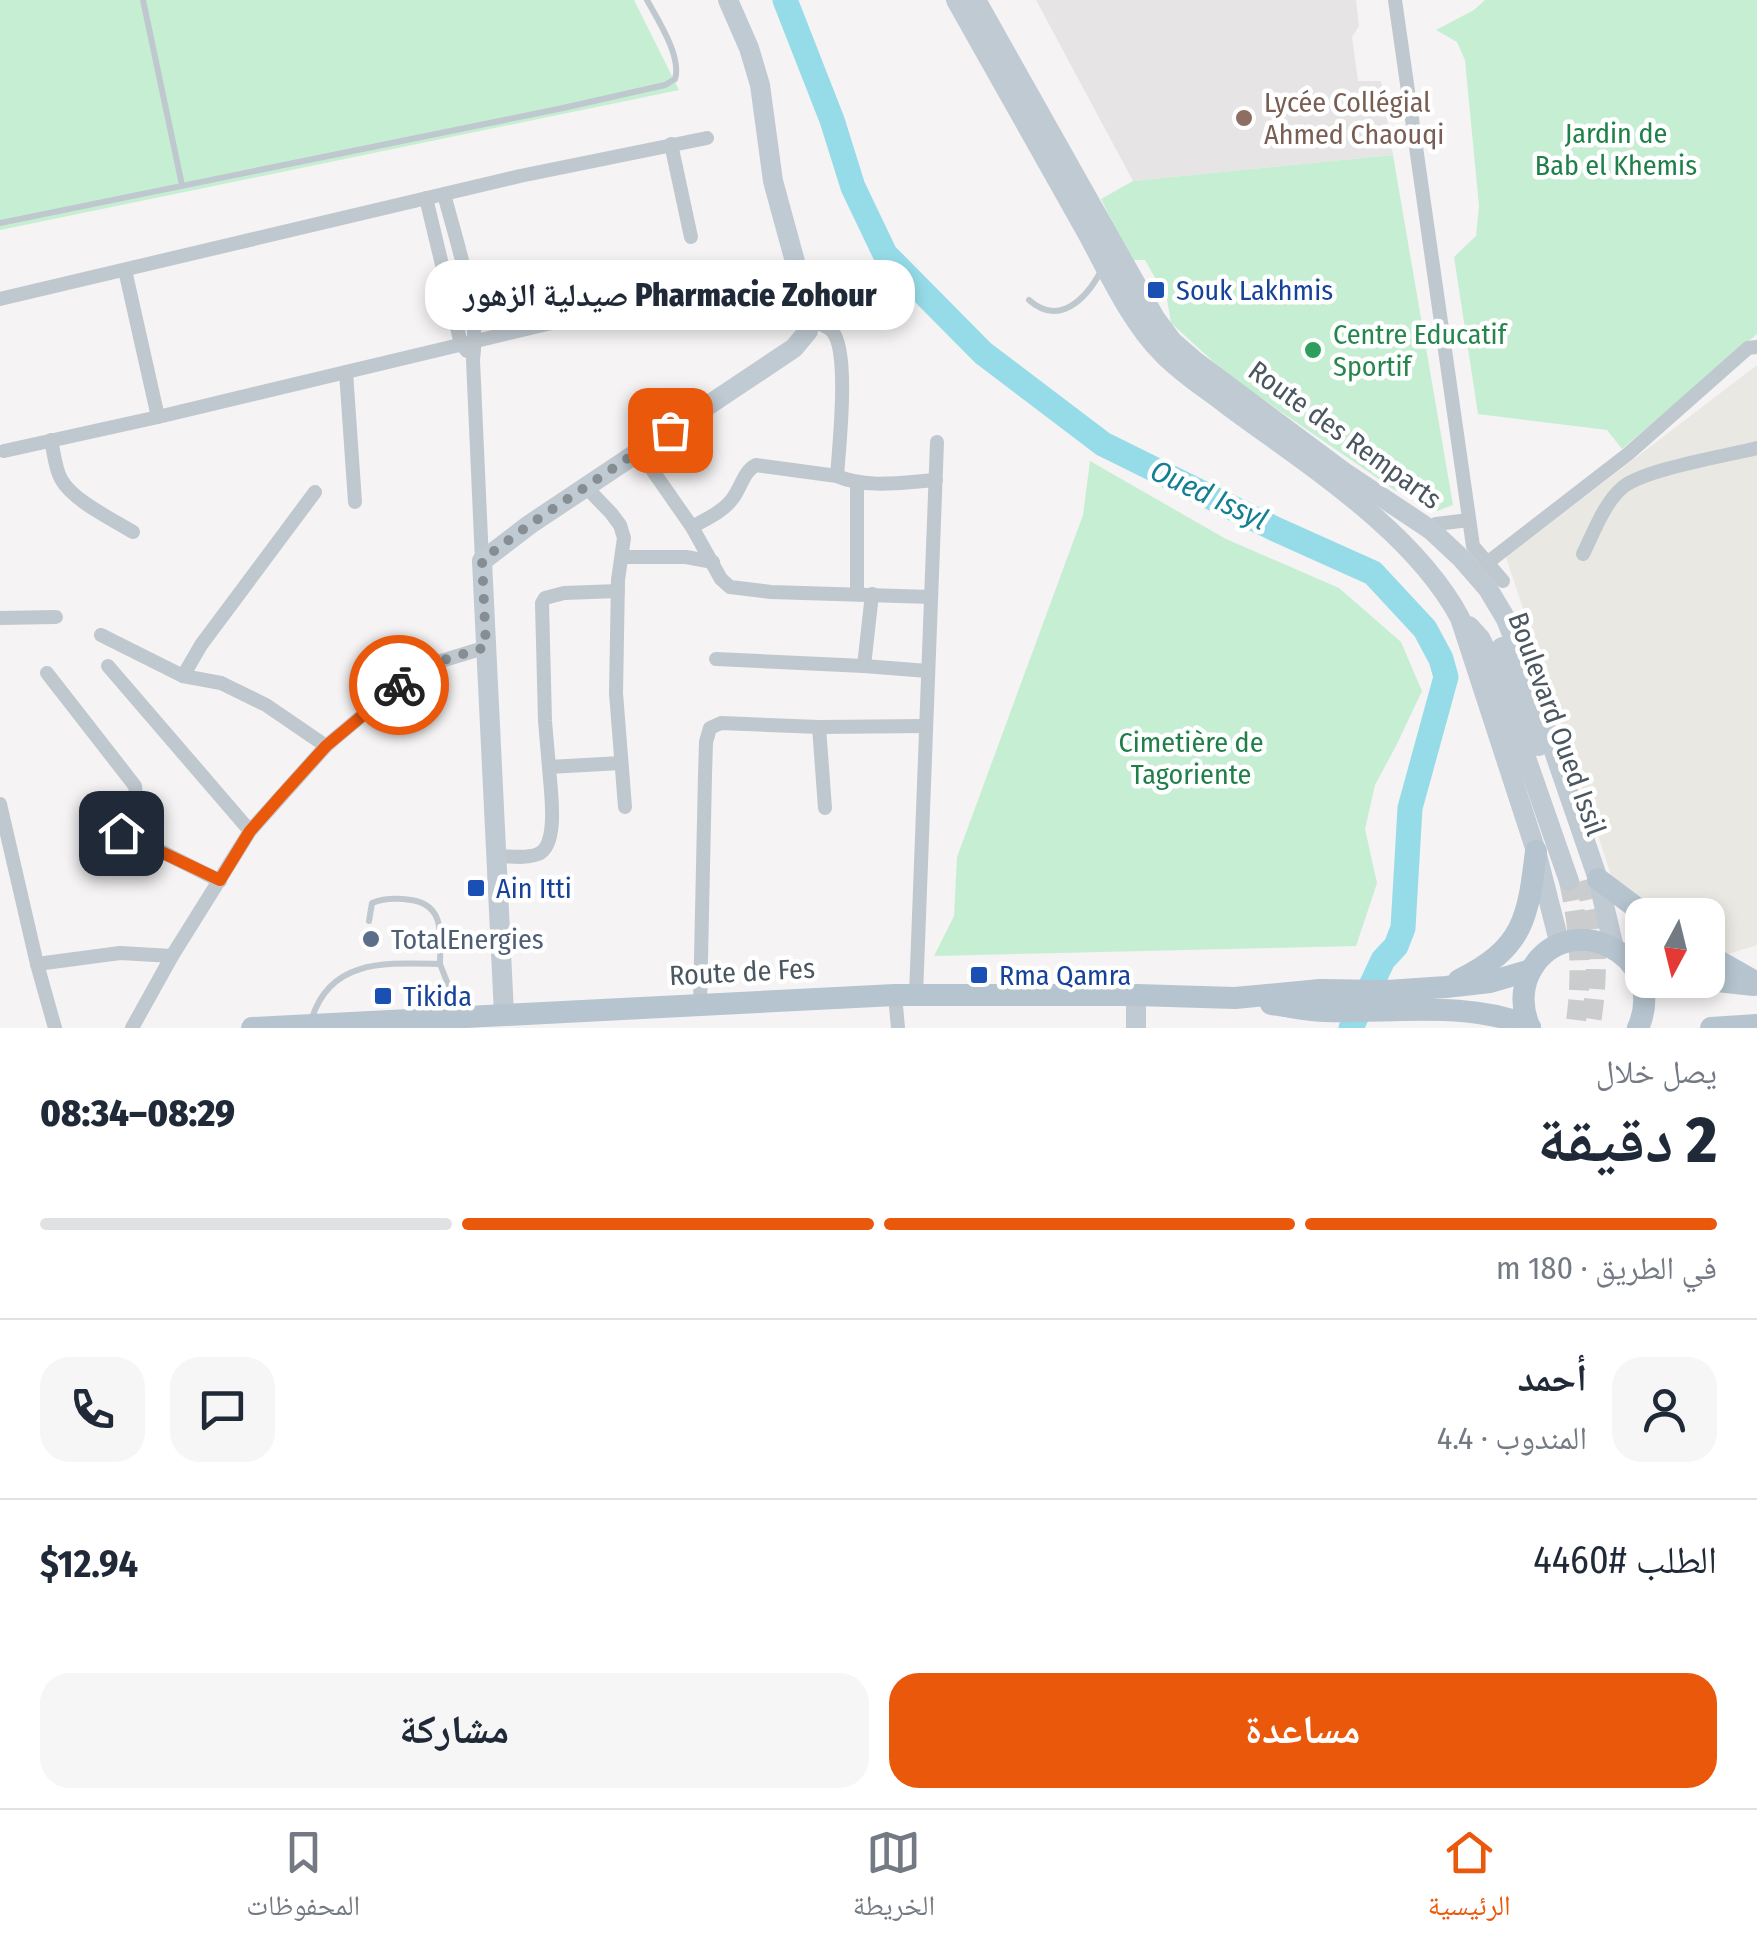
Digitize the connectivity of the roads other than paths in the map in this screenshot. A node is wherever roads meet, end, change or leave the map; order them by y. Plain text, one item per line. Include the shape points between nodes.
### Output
1 (143, 0) edge
2 (647, 0) edge
3 (728, 0) edge
4 (956, 0) edge
5 (976, 0) edge
6 (1395, 0) edge
7 (706, 138) dead end
8 (671, 144) junction
9 (182, 185) junction
10 (444, 194) junction
11 (426, 198) junction
12 (0, 222) edge
13 (691, 237) dead end
14 (1111, 257) junction
15 (126, 270) junction
16 (769, 288) junction
17 (802, 288) junction
18 (694, 292) junction
19 (0, 299) edge
20 (1029, 300) dead end
21 (810, 322) junction
22 (469, 342) junction
23 (1757, 347) edge
24 (346, 372) junction
25 (158, 417) junction
26 (51, 440) junction
27 (938, 442) dead end
28 (1757, 448) edge
29 (4, 451) dead end
30 (638, 451) junction
31 (837, 476) junction
32 (936, 480) junction
33 (857, 482) junction
34 (586, 486) junction
35 (315, 492) dead end
36 (355, 502) dead end
37 (1388, 503) junction
38 (1470, 520) junction
39 (692, 527) junction
40 (1431, 530) junction
41 (132, 532) dead end
42 (1583, 554) dead end
43 (622, 557) junction
44 (482, 560) junction
45 (713, 562) junction
46 (1487, 562) junction
47 (1503, 581) dead end
48 (618, 591) junction
49 (865, 594) junction
50 (931, 597) junction
51 (0, 618) edge
52 (56, 618) dead end
53 (1460, 618) junction
54 (100, 635) dead end
55 (486, 647) junction
56 (716, 659) dead end
57 (108, 666) dead end
58 (864, 666) junction
59 (928, 671) junction
60 (46, 672) dead end
61 (183, 676) junction
62 (819, 726) junction
63 (926, 726) junction
64 (326, 746) junction
65 (621, 763) junction
66 (549, 767) junction
67 (0, 804) edge
68 (625, 807) dead end
69 (825, 808) dead end
70 (250, 831) junction
71 (1536, 850) junction
72 (497, 856) junction
73 (220, 880) junction
74 (1584, 880) junction
75 (1625, 903) edge
76 (369, 920) dead end
77 (1560, 945) junction
78 (1625, 953) edge
79 (1625, 955) edge
80 (172, 956) junction
81 (37, 964) junction
82 (440, 964) junction
83 (1725, 965) edge
84 (1531, 970) junction
85 (1725, 981) edge
86 (1757, 984) edge
87 (1446, 987) junction
88 (905, 995) junction
89 (1136, 995) junction
90 (1644, 998) edge
91 (1390, 1001) junction
92 (700, 1004) junction
93 (1453, 1011) junction
94 (460, 1016) junction
95 (505, 1021) edge
96 (310, 1025) junction
97 (1745, 1026) edge
98 (55, 1028) edge
99 (132, 1028) edge
100 (252, 1028) edge
101 (898, 1028) edge
102 (1136, 1028) edge
103 (1487, 1028) edge
104 (1530, 1028) edge
105 (1638, 1028) edge
106 (1710, 1028) edge

1 - 9 lane
2 - 9 lane via 678,69 664,85
3 - 17 main road via 760,85 773,181
4 - 14 main road, Route des Remparts
5 - 14 main road, Route des Remparts
6 - 38 street
7 - 8 street
8 - 10 street
8 - 13 street
9 - 12 lane
10 - 11 street
10 - 22 street via 468,289
11 - 15 street
11 - 22 street
14 - 20 lane via 1081,298 1063,310 1040,310
14 - 37 main road, Route des Remparts via 1181,349
14 - 53 main road, Route des Remparts via 1144,332 1170,362 1397,537
15 - 19 street
15 - 25 street
16 - 17 street
16 - 18 street
16 - 18 street via 720,322
17 - 21 main road
18 - 22 street
21 - 30 main road via 794,348
21 - 31 street via 834,332 841,353
22 - 24 street
22 - 44 street
23 - 46 street
24 - 25 street
24 - 36 street
25 - 26 street
26 - 29 street
26 - 41 street via 64,484
27 - 32 street
28 - 42 street via 1627,484
30 - 34 main road
30 - 39 street
31 - 33 street
31 - 39 street via 752,466 731,501
32 - 33 street
32 - 50 street
33 - 49 street
34 - 43 street via 620,524
34 - 44 main road
35 - 61 street
37 - 40 main road, Route des Remparts
37 - 74 main road, Boulevard Oued Issil via 1487,611
38 - 40 street
38 - 46 street via 1473,546
39 - 45 street
40 - 74 main road, Route des Remparts via 1479,577 1506,619
43 - 45 street
43 - 48 street
44 - 55 main road
45 - 49 street via 724,584 740,590
46 - 47 street
48 - 65 street
48 - 66 street via 564,593 542,603
49 - 50 street
49 - 58 street
50 - 59 street
51 - 52 street
53 - 71 main road, Route des Remparts
53 - 74 main road, Boulevard Oued Issil via 1494,666
54 - 61 street
55 - 64 street via 408,677
55 - 72 main road
56 - 58 street
57 - 70 street
58 - 59 street
59 - 63 street
60 - 73 street via 135,786 118,829
61 - 64 street via 220,683 266,705
62 - 63 street
62 - 69 street
62 - 92 street via 720,723 707,733
63 - 88 street
64 - 70 street
65 - 66 street
65 - 68 street
66 - 72 street via 546,848 529,856
67 - 81 street
70 - 73 street
71 - 77 main road, Route des Remparts
71 - 87 main road via 1530,896 1513,942 1484,968
72 - 95 main road
73 - 80 street
74 - 75 main road
74 - 78 main road, Route des Remparts
76 - 82 lane via 377,900 426,903 438,923
77 - 79 main road via 1589,940
77 - 84 main road
80 - 81 street via 120,953
80 - 99 street
81 - 98 street
82 - 94 lane
82 - 96 lane via 368,962 326,990
83 - 86 main road
84 - 87 main road, Route de Fes
84 - 104 main road via 1523,1000
85 - 86 main road
87 - 91 main road, Route de Fes
88 - 89 main road, Route de Fes
88 - 92 main road, Route de Fes
88 - 101 street
89 - 91 main road, Route de Fes
89 - 102 main road
90 - 105 main road
91 - 93 main road, Route de Fes
92 - 95 main road, Route de Fes
93 - 103 main road
93 - 104 main road, Route de Fes via 1491,1014
94 - 95 main road, Route de Fes
94 - 96 main road, Route de Fes
96 - 100 main road, Route de Fes
97 - 106 main road

